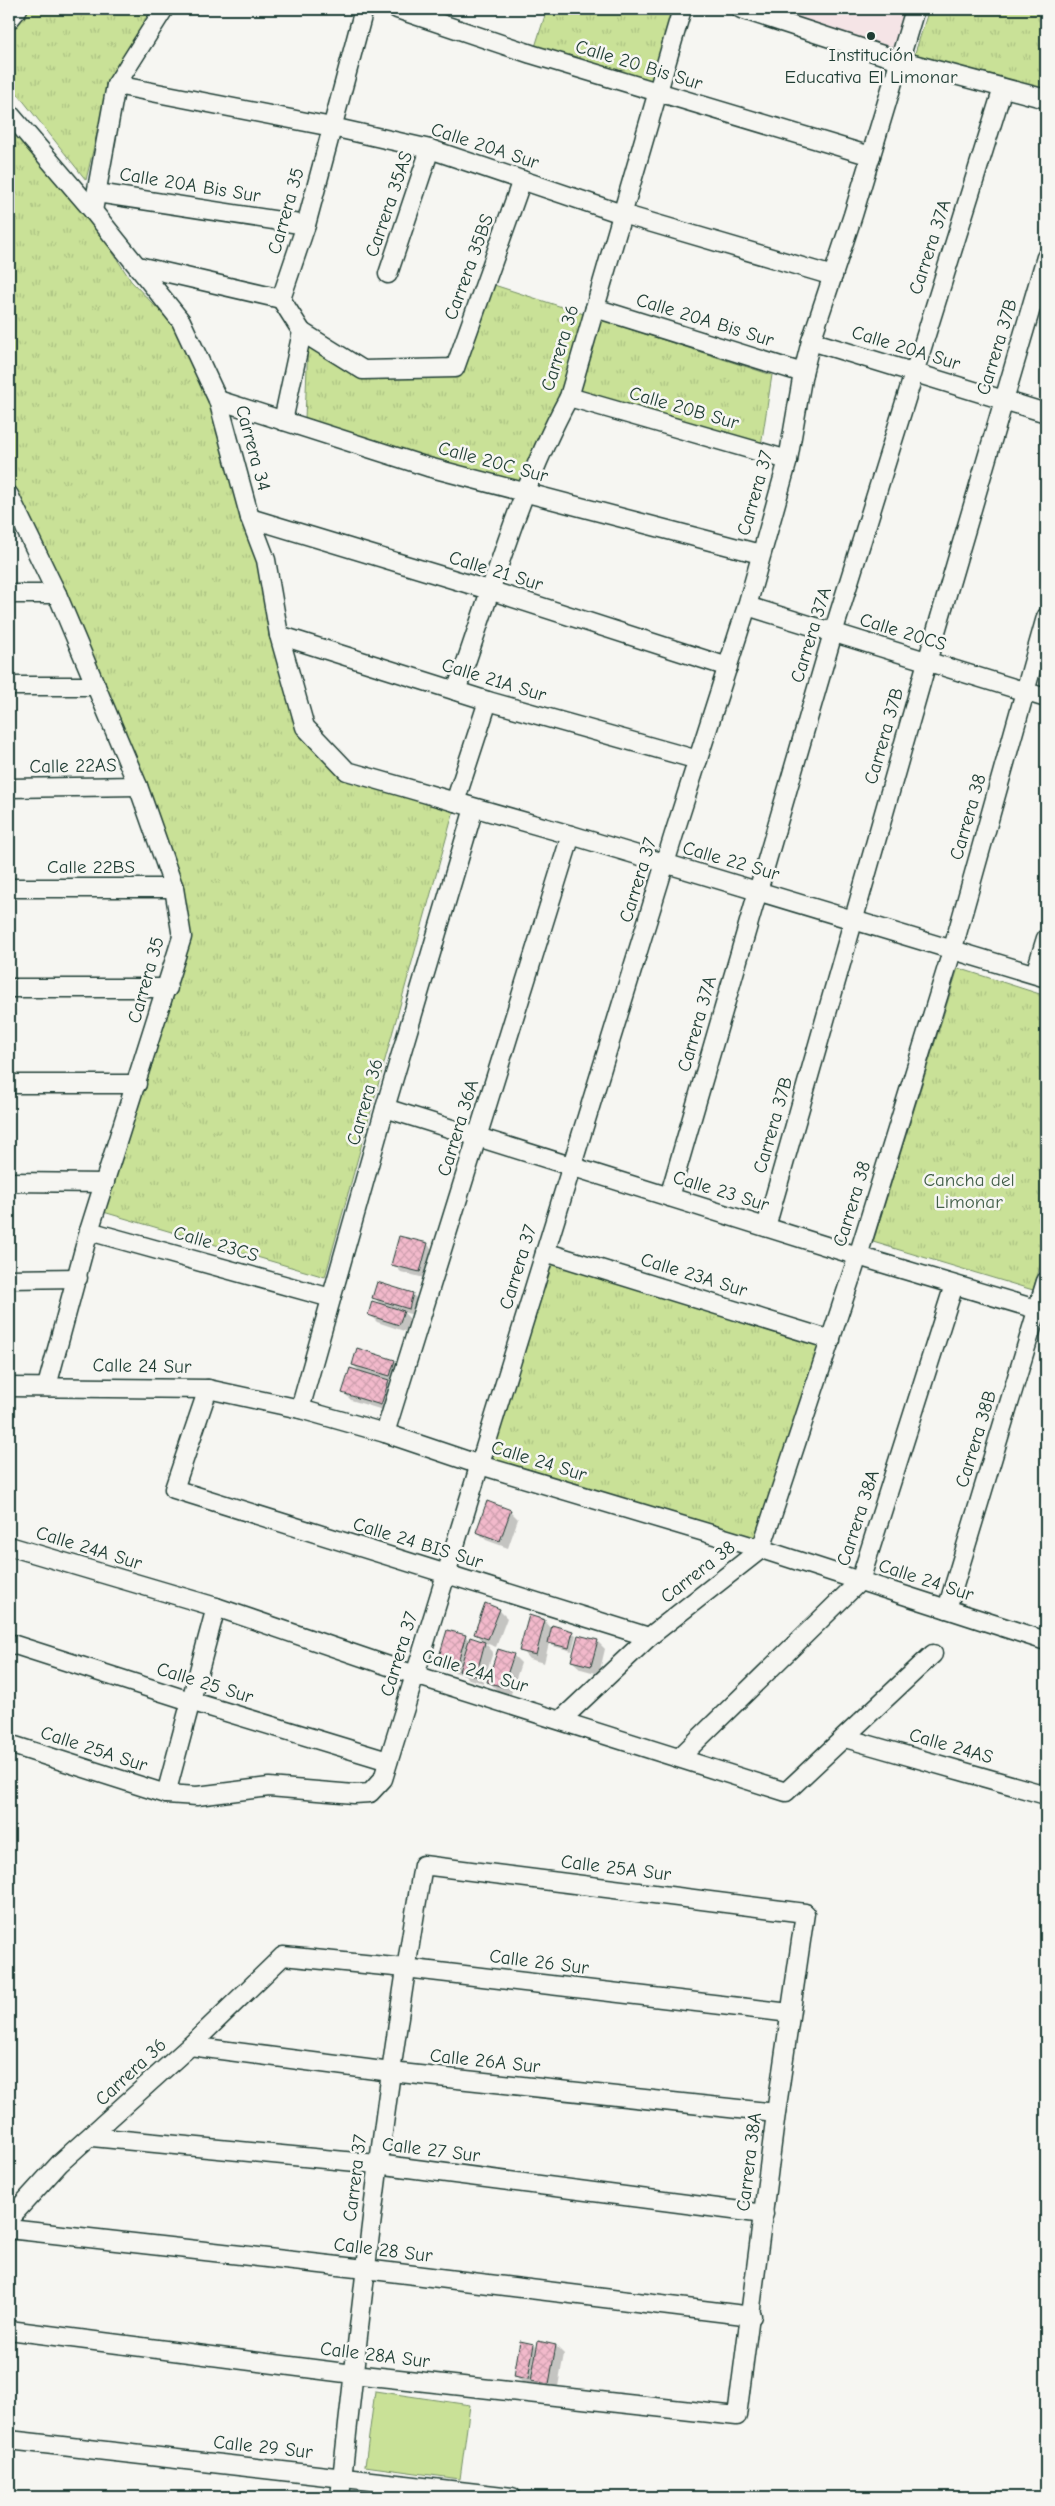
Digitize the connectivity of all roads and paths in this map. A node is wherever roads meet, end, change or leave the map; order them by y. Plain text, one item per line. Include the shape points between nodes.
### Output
1 (18, 9) edge
2 (164, 9) edge
3 (364, 9) edge
4 (397, 9) edge
5 (682, 9) edge
6 (741, 9) edge
7 (915, 9) edge
8 (9, 20) edge
9 (898, 60) junction
10 (116, 85) junction
11 (1004, 88) junction
12 (657, 94) junction
13 (1046, 99) edge
14 (9, 113) edge
15 (332, 126) junction
16 (430, 149) junction
17 (870, 156) junction
18 (522, 180) junction
19 (97, 192) junction
20 (93, 211) junction
21 (622, 214) junction
22 (306, 225) junction
23 (1046, 257) edge
24 (138, 266) junction
25 (388, 274) dead end
26 (833, 276) junction
27 (281, 299) junction
28 (595, 308) junction
29 (302, 332) junction
30 (811, 341) junction
31 (913, 372) junction
32 (803, 373) junction
33 (569, 397) junction
34 (218, 400) junction
35 (1004, 400) junction
36 (1046, 413) edge
37 (283, 421) junction
38 (788, 460) junction
39 (526, 493) junction
40 (9, 495) edge
41 (250, 518) junction
42 (760, 554) junction
43 (492, 591) junction
44 (9, 594) edge
45 (57, 594) junction
46 (747, 606) junction
47 (1046, 617) edge
48 (833, 633) junction
49 (279, 635) junction
50 (927, 662) junction
51 (728, 667) junction
52 (9, 686) edge
53 (96, 686) junction
54 (456, 691) junction
55 (1025, 692) junction
56 (1046, 698) edge
57 (488, 702) junction
58 (305, 727) joint
59 (698, 760) junction
60 (138, 786) junction
61 (9, 788) edge
62 (455, 802) junction
63 (474, 808) junction
64 (572, 835) junction
65 (665, 864) junction
66 (9, 888) edge
67 (174, 888) junction
68 (758, 891) junction
69 (854, 919) junction
70 (1046, 938) edge
71 (953, 948) junction
72 (1041, 976) edge
73 (9, 988) edge
74 (168, 988) junction
75 (9, 1084) edge
76 (137, 1084) junction
77 (385, 1108) junction
78 (478, 1138) junction
79 (572, 1166) junction
80 (9, 1182) edge
81 (106, 1182) junction
82 (669, 1197) junction
83 (766, 1228) junction
84 (89, 1231) junction
85 (545, 1252) junction
86 (858, 1256) junction
87 (78, 1278) junction
88 (9, 1279) edge
89 (1046, 1281) edge
90 (954, 1285) junction
91 (331, 1298) junction
92 (1042, 1310) edge
93 (831, 1340) junction
94 (47, 1386) junction
95 (9, 1387) edge
96 (208, 1389) junction
97 (300, 1408) junction
98 (385, 1433) junction
99 (480, 1465) junction
100 (9, 1546) edge
101 (761, 1549) junction
102 (447, 1574) junction
103 (860, 1582) junction
104 (216, 1607) junction
105 (947, 1608) junction
106 (649, 1637) junction
107 (9, 1643) edge
108 (1046, 1648) edge
109 (932, 1654) dead end
110 (415, 1675) junction
111 (190, 1701) junction
112 (561, 1720) junction
113 (845, 1738) junction
114 (9, 1744) edge
115 (680, 1757) junction
116 (388, 1761) junction
117 (166, 1794) junction
118 (1046, 1795) edge
119 (423, 1866) joint
120 (805, 1913) joint
121 (283, 1956) joint
122 (406, 1968) junction
123 (790, 2013) junction
124 (190, 2046) junction
125 (391, 2072) junction
126 (776, 2112) junction
127 (92, 2137) junction
128 (377, 2164) junction
129 (764, 2214) junction
130 (9, 2219) edge
131 (9, 2229) edge
132 (365, 2269) junction
133 (752, 2316) junction
134 (9, 2330) edge
135 (353, 2374) junction
136 (737, 2416) joint
137 (9, 2440) edge
138 (342, 2477) junction
139 (340, 2497) edge
140 (512, 2497) edge

1 - 8 street
2 - 10 street
3 - 15 street, Carrera 35
4 - 12 street, Calle 20 Bis Sur
5 - 12 street, Carrera 36
6 - 9 street
7 - 9 street, Carrera 37
9 - 11 street
9 - 17 street, Carrera 37
10 - 15 street, Calle 20A Sur
10 - 19 street
11 - 13 street
11 - 31 street, Carrera 37A
12 - 17 street, Calle 20 Bis Sur
12 - 21 street, Carrera 36
14 - 20 street, Carrera 34
15 - 16 street, Calle 20A Sur
15 - 22 street, Carrera 35
16 - 18 street, Calle 20A Sur
16 - 25 street, Carrera 35AS
17 - 26 street, Carrera 37
18 - 21 street, Calle 20A Sur
18 - 29 street, Carrera 35BS via 455,368 363,370
19 - 20 street
19 - 22 street, Calle 20A Bis Sur
20 - 24 street, Carrera 34
21 - 26 street, Calle 20A Sur
21 - 28 street, Carrera 36
22 - 27 street, Carrera 35
23 - 35 street, Carrera 37B
24 - 27 street
24 - 34 street, Carrera 34 via 180,321
26 - 30 street, Carrera 37
27 - 29 street
28 - 32 street, Calle 20A Bis Sur
28 - 33 street, Carrera 36
29 - 37 street
30 - 31 street, Calle 20A Sur
30 - 32 street, Carrera 37
31 - 35 street, Calle 20A Sur
31 - 48 street, Carrera 37A
32 - 38 street, Carrera 37
33 - 38 street, Calle 20B Sur
33 - 39 street, Carrera 36
34 - 37 street, Calle 20C Sur
34 - 41 street, Carrera 34
35 - 36 street, Calle 20A Sur
35 - 50 street, Carrera 37B
37 - 39 street, Calle 20C Sur via 428,467
38 - 42 street, Carrera 37
39 - 42 street, Calle 20C Sur
39 - 43 street, Carrera 36
40 - 45 street, Carrera 35
41 - 43 street, Calle 21 Sur
41 - 49 street, Carrera 34 via 266,560
42 - 46 street, Carrera 37
43 - 51 street, Calle 21 Sur
43 - 54 street, Carrera 36
44 - 45 street
45 - 53 street, Carrera 35
46 - 48 street, Calle 20CS
46 - 51 street, Carrera 37
47 - 55 street, Carrera 38
48 - 50 street, Calle 20CS
48 - 68 street, Carrera 37A
49 - 54 street, Calle 21A Sur
49 - 58 street, Carrera 34
50 - 55 street, Calle 20CS
50 - 69 street, Carrera 37B
51 - 59 street, Carrera 37
52 - 53 street
53 - 60 street, Carrera 35
54 - 57 street, Calle 21A Sur
55 - 56 street, Calle 20CS
55 - 71 street, Carrera 38
57 - 59 street, Calle 21A Sur
57 - 62 street
58 - 62 street, Calle 22 Sur via 347,771
59 - 65 street, Carrera 37
60 - 61 street, Calle 22AS
60 - 67 street, Carrera 35
62 - 63 street, Calle 22 Sur
63 - 64 street, Calle 22 Sur
63 - 77 street, Carrera 36
64 - 65 street, Calle 22 Sur
64 - 78 street, Carrera 36A
65 - 68 street, Calle 22 Sur
65 - 79 street, Carrera 37
66 - 67 street, Calle 22BS
67 - 74 street, Carrera 35 via 182,937
68 - 69 street, Calle 22 Sur
68 - 82 street, Carrera 37A
69 - 71 street, Calle 22 Sur
69 - 83 street, Carrera 37B
70 - 72 street
71 - 72 street, Calle 22 Sur
71 - 86 street, Carrera 38
73 - 74 street
74 - 76 street, Carrera 35
75 - 76 street
76 - 81 street, Carrera 35
77 - 78 street, Calle 23 Sur
77 - 91 street, Carrera 36
78 - 79 street, Calle 23 Sur
78 - 98 street, Carrera 36A
79 - 82 street, Calle 23 Sur
79 - 85 street, Carrera 37
80 - 81 street
81 - 84 street, Carrera 35
82 - 83 street, Calle 23 Sur
83 - 86 street, Calle 23 Sur
84 - 87 street, Carrera 35
84 - 91 street, Calle 23CS
85 - 93 street, Calle 23A Sur
85 - 99 street, Carrera 37
86 - 90 street, Calle 23 Sur
86 - 93 street, Carrera 38
87 - 88 street
87 - 94 street, Carrera 35
89 - 92 street, Carrera 38B
90 - 92 street, Calle 23 Sur
90 - 103 street, Carrera 38A
91 - 97 street, Carrera 36
92 - 105 street, Carrera 38B
93 - 101 street, Carrera 38
94 - 95 street, Calle 24 Sur
94 - 96 street, Calle 24 Sur
96 - 97 street, Calle 24 Sur
96 - 102 street, Calle 24 BIS Sur via 174,1489
97 - 98 street, Calle 24 Sur
98 - 99 street, Calle 24 Sur
99 - 101 street, Calle 24 Sur
99 - 102 street, Carrera 37
100 - 104 street, Calle 24A Sur
101 - 103 street, Calle 24 Sur
101 - 106 street, Carrera 38
102 - 106 street, Calle 24 BIS Sur
102 - 110 street, Carrera 37
103 - 105 street, Calle 24 Sur
103 - 115 street, Carrera 38A
104 - 110 street, Calle 24A Sur
104 - 111 street
105 - 108 street, Calle 24 Sur
106 - 112 street, Carrera 38
107 - 111 street, Calle 25 Sur
109 - 113 street
110 - 112 street, Calle 24A Sur
110 - 116 street, Carrera 37
111 - 116 street, Calle 25 Sur
111 - 117 street
112 - 115 street, Calle 24A Sur
113 - 115 street, Calle 24A Sur via 786,1792
113 - 118 street, Calle 24AS
114 - 117 street, Calle 25A Sur
116 - 117 street, Carrera 37 via 383,1779 370,1793 269,1787 197,1796
119 - 120 street, Calle 25A Sur
119 - 122 street, Carrera 37
120 - 123 street, Carrera 38A
121 - 122 street, Calle 26 Sur
121 - 124 street, Carrera 36
122 - 123 street, Calle 26 Sur
122 - 125 street, Carrera 37
123 - 126 street, Carrera 38A
124 - 125 street, Calle 26A Sur
124 - 127 street, Carrera 36
125 - 126 street, Calle 26A Sur
125 - 128 street, Carrera 37
126 - 129 street, Carrera 38A
127 - 128 street, Calle 27 Sur
127 - 130 street, Carrera 36 via 60,2163
128 - 129 street, Calle 27 Sur
128 - 132 street, Carrera 37
129 - 133 street, Carrera 38A
131 - 132 street, Calle 28 Sur
132 - 133 street, Calle 28 Sur
132 - 135 street, Carrera 37
133 - 136 street, Carrera 38A
134 - 135 street, Calle 28A Sur
135 - 136 street, Calle 28A Sur
135 - 138 street, Carrera 37
137 - 138 street, Calle 29 Sur
138 - 139 street, Carrera 37
138 - 140 street, Calle 29 Sur

